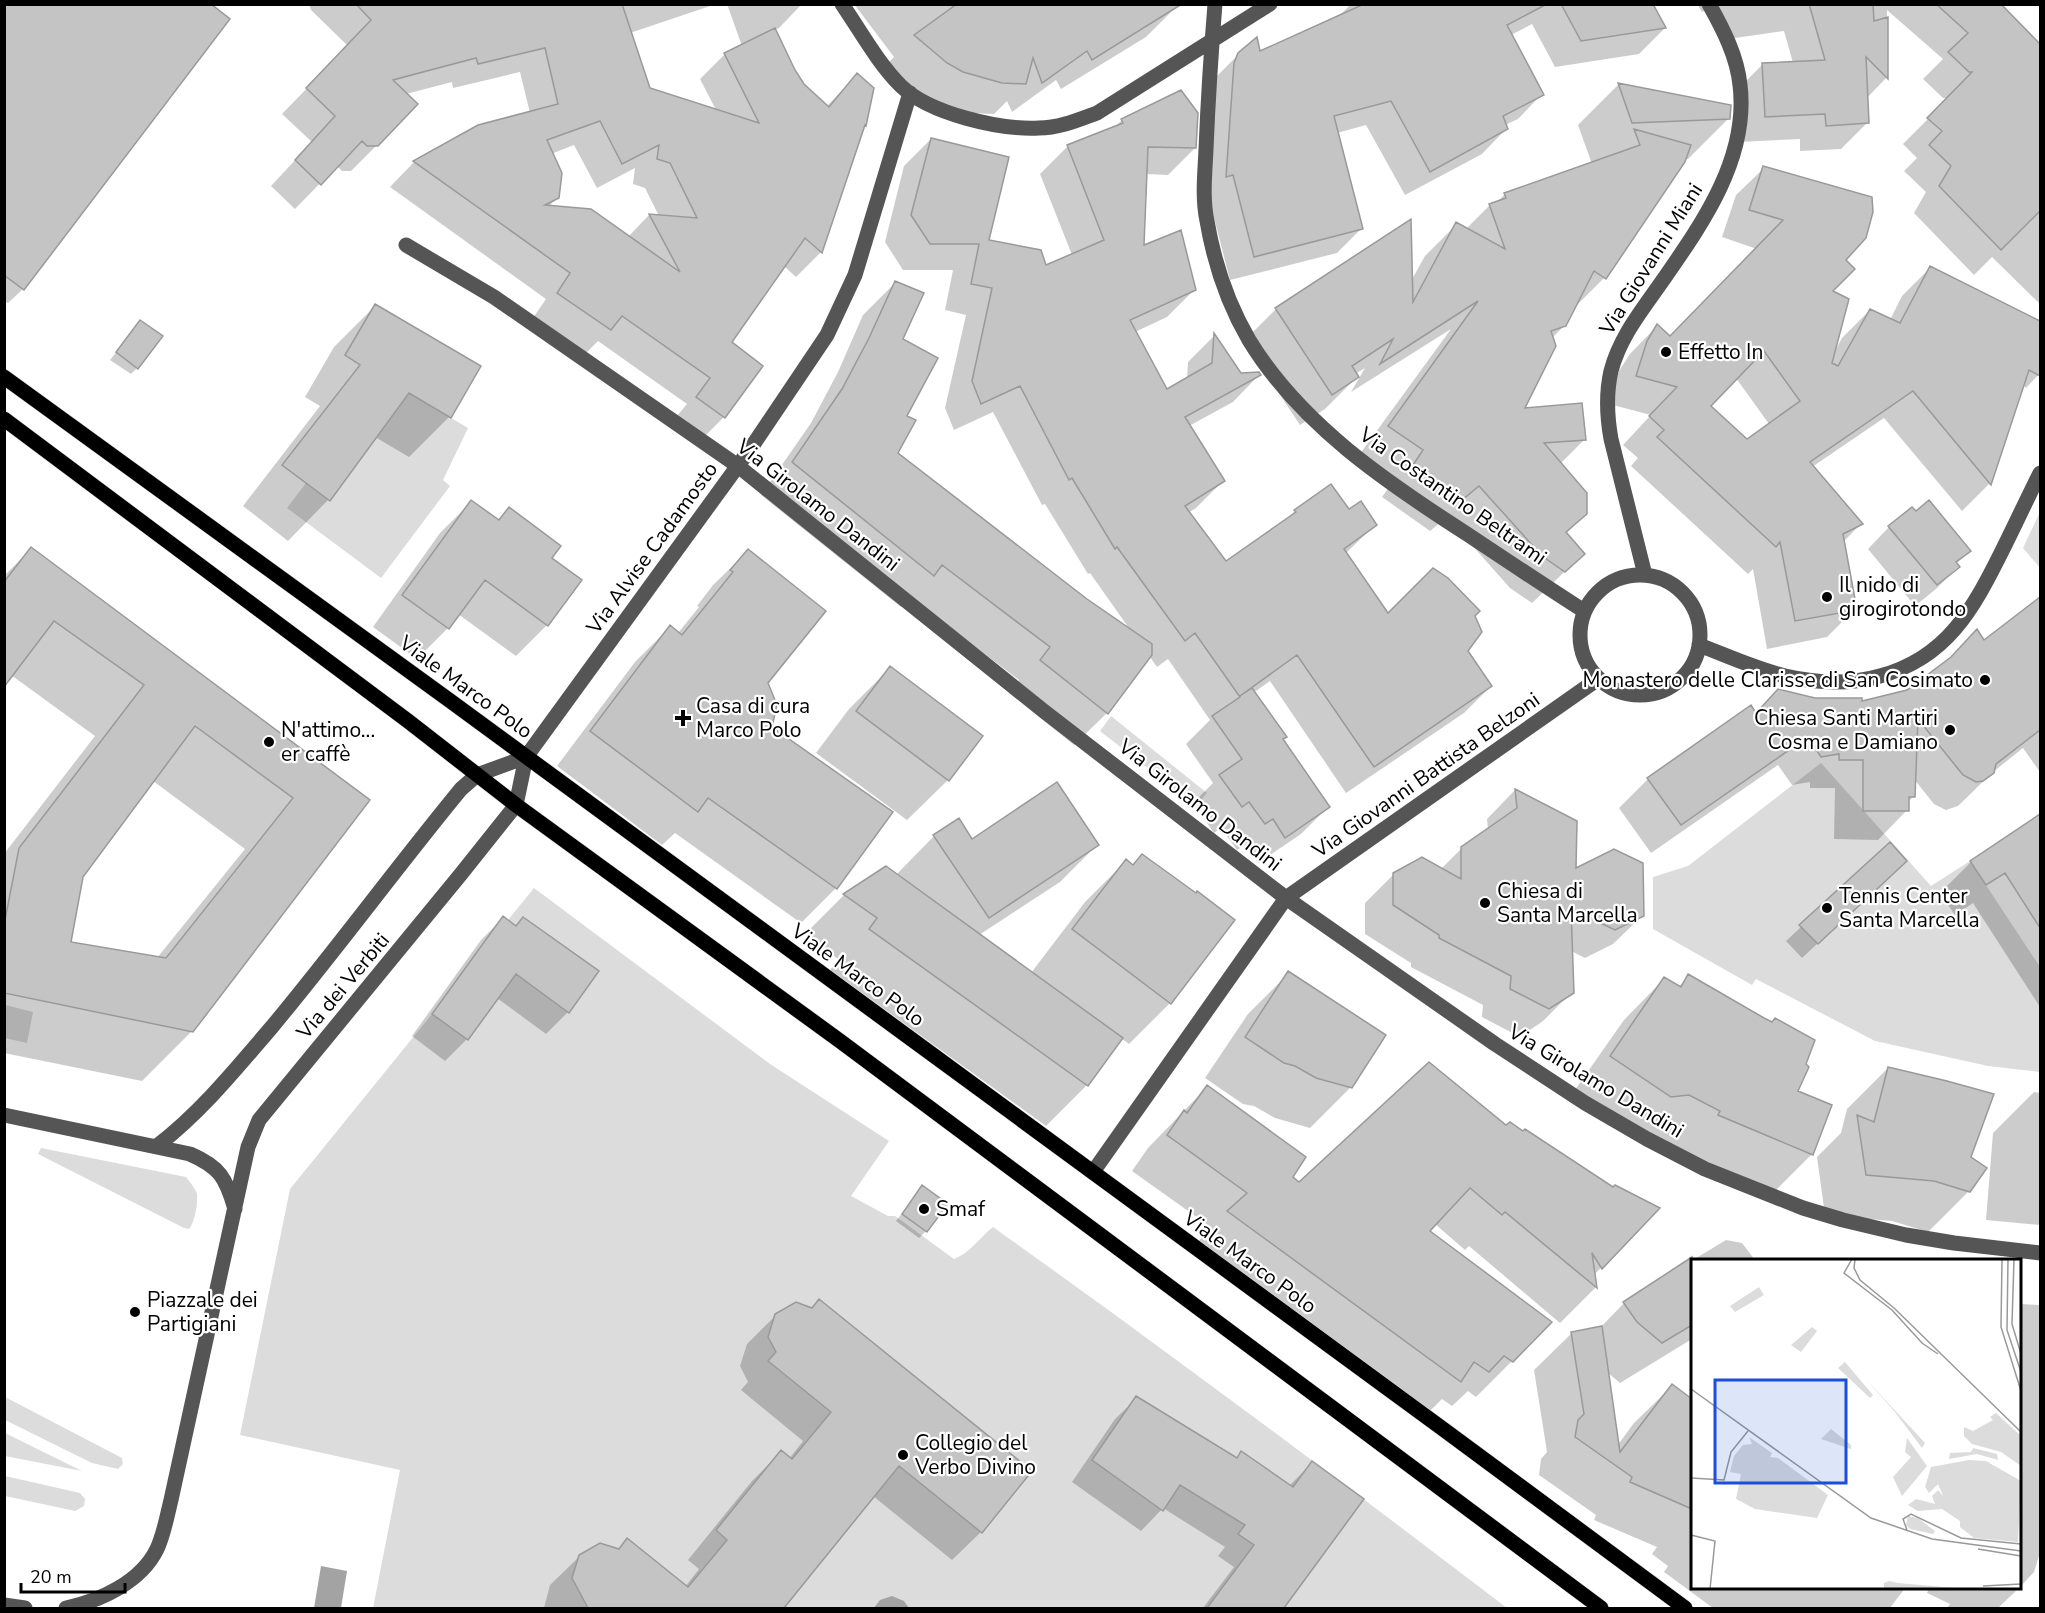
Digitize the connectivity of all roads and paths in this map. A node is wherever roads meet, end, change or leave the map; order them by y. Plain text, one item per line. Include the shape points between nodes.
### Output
1 (842, 4) edge
2 (1215, 4) edge
3 (1270, 4) edge
4 (1709, 4) edge
5 (1213, 40) junction
6 (910, 93) junction
7 (406, 244) dead end
8 (4, 377) edge
9 (4, 418) edge
10 (738, 466) junction
11 (2040, 473) edge
12 (1645, 575) junction
13 (1584, 611) junction
14 (1700, 645) junction
15 (1598, 679) junction
16 (526, 756) junction
17 (477, 775) junction
18 (516, 805) junction
19 (1286, 898) junction
20 (4, 1115) edge
21 (157, 1146) junction
22 (1093, 1173) junction
23 (235, 1209) junction
24 (2040, 1253) edge
25 (4, 1605) edge
26 (25, 1608) edge
27 (66, 1608) edge
28 (1601, 1608) edge
29 (1685, 1608) edge

1 - 6 street via 884,66
2 - 5 street, Via Costantino Beltrami
3 - 5 street
4 - 12 street, Via Giovanni Miani via 1723,28 1740,82 1741,114 1735,147 1699,228 1623,339 1609,387 1611,439
5 - 6 street via 1111,105 1084,118 1041,129 974,120
5 - 13 street, Via Costantino Beltrami via 1204,192 1206,221 1223,284 1259,355 1311,416 1353,454 1419,503
6 - 10 street, Via Alvise Cadamosto via 866,242 839,312 816,354
7 - 10 street, Via Girolamo Dandini via 533,322
8 - 16 main road, Viale Marco Polo
9 - 17 main road
10 - 16 street, Via Alvise Cadamosto
10 - 19 street, Via Girolamo Dandini via 1035,705
11 - 14 street via 1973,607 1941,645 1912,664 1868,680 1817,681 1766,670
12 - 13 street via 1626,576 1609,583 1594,595
12 - 14 street via 1664,580 1681,591 1700,626
13 - 15 street via 1581,647
14 - 15 street via 1694,663 1668,689 1631,695
15 - 19 street, Via Giovanni Battista Belzoni
16 - 17 street
16 - 18 street
16 - 22 main road, Viale Marco Polo
17 - 18 main road
17 - 21 street, Via dei Verbiti via 457,794 219,1089
18 - 23 street, Via dei Verbiti via 259,1120 248,1147
18 - 28 main road via 840,1041
19 - 22 street, Via Giovanni Battista Belzoni
19 - 24 street, Via Girolamo Dandini via 1524,1064 1617,1122 1706,1169 1781,1200 1853,1223 1954,1243
20 - 21 street
21 - 23 street via 211,1164 223,1178
22 - 29 main road, Viale Marco Polo
23 - 27 street via 171,1500 156,1551 126,1583 92,1601
25 - 26 street

